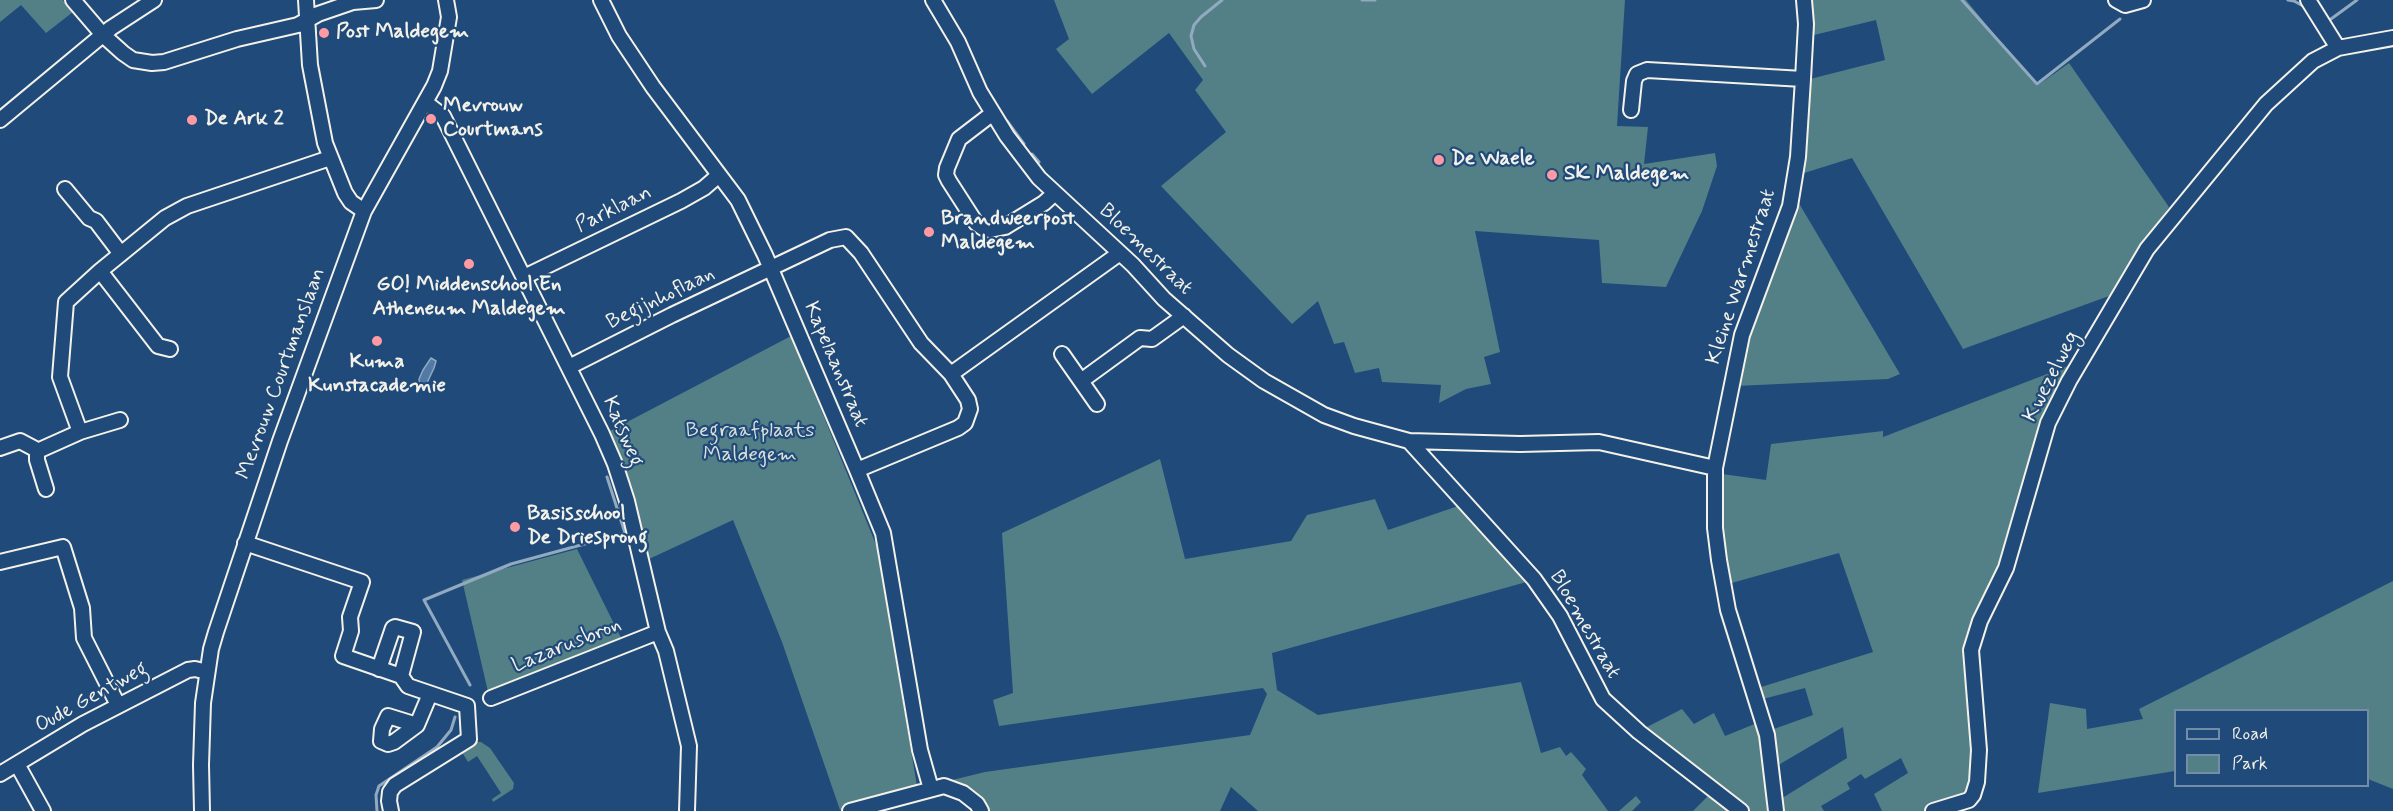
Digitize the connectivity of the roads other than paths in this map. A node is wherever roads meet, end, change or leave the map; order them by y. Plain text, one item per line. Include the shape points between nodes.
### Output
1 (73, 0) edge
2 (154, 0) edge
3 (306, 0) edge
4 (376, 0) edge
5 (446, 0) edge
6 (602, 0) edge
7 (933, 0) edge
8 (1804, 0) edge
9 (2116, 0) edge
10 (2143, 0) edge
11 (2308, 0) edge
12 (306, 21) junction
13 (103, 35) junction
14 (2393, 38) edge
15 (2338, 48) junction
16 (1803, 79) junction
17 (425, 102) junction
18 (1631, 110) dead end
19 (993, 113) junction
20 (0, 120) edge
21 (330, 158) junction
22 (719, 175) junction
23 (65, 189) dead end
24 (1055, 193) junction
25 (364, 211) junction
26 (1120, 253) junction
27 (121, 254) junction
28 (771, 268) junction
29 (100, 271) junction
30 (524, 277) junction
31 (1184, 316) junction
32 (170, 349) dead end
33 (1062, 354) dead end
34 (569, 367) junction
35 (951, 374) junction
36 (1081, 381) junction
37 (1097, 404) dead end
38 (120, 420) dead end
39 (80, 432) junction
40 (1409, 441) junction
41 (0, 448) edge
42 (37, 450) junction
43 (1714, 468) junction
44 (857, 470) junction
45 (46, 489) dead end
46 (245, 543) junction
47 (0, 562) edge
48 (657, 632) junction
49 (379, 669) junction
50 (207, 672) junction
51 (401, 676) junction
52 (430, 694) junction
53 (490, 699) dead end
54 (118, 705) junction
55 (417, 725) dead end
56 (17, 765) junction
57 (0, 774) edge
58 (931, 789) junction
59 (43, 811) edge
60 (202, 811) edge
61 (391, 811) edge
62 (687, 811) edge
63 (850, 811) edge
64 (981, 811) edge
65 (1741, 811) edge
66 (1776, 811) edge
67 (1933, 811) edge

1 - 13 street
2 - 13 street
3 - 12 street
4 - 12 street via 353,2
5 - 17 street, Mevrouw Courtmanslaan via 449,17 440,71
6 - 22 street, Kapelaanstraat via 619,36
7 - 19 street, Bloemestraat
8 - 16 street, Kleine Warmestraat
9 - 10 street via 2125,5
11 - 15 street
12 - 13 street via 152,63 133,60
12 - 21 street via 315,98
13 - 20 street
14 - 15 street
15 - 67 street, Kwezelweg via 2313,61 2266,104 2147,249 2069,381 2048,423 2009,559 1971,650 1979,750 1974,795
16 - 18 street via 1647,70 1634,81
16 - 43 street, Kleine Warmestraat via 1791,206 1742,335
17 - 25 street, Mevrouw Courtmanslaan
17 - 30 street, Katsweg via 443,116
19 - 24 street, Bloemestraat via 1032,170
19 - 24 street via 959,139 947,168 946,176 976,223 990,230 1005,227
21 - 25 street via 351,202
21 - 27 street via 187,206 165,218
22 - 28 street, Kapelaanstraat via 738,200
22 - 30 street, Parklaan via 681,201
23 - 27 street
24 - 26 street, Bloemestraat
25 - 46 street, Mevrouw Courtmanslaan
26 - 31 street, Bloemestraat
26 - 35 street
27 - 29 street
28 - 34 street, Begijnhoflaan
28 - 35 street, Begijnhoflaan via 830,240 846,237 861,253 921,343
28 - 44 street, Kapelaanstraat
29 - 32 street via 158,346
29 - 39 street via 66,302 60,376
30 - 34 street, Katsweg
31 - 36 street via 1152,339 1140,338
31 - 40 street, Bloemestraat via 1228,355 1324,415
33 - 36 street
34 - 48 street, Katsweg via 615,464
35 - 44 street via 968,400 970,409 965,423
36 - 37 street
38 - 39 street
39 - 42 street
40 - 43 street, Bloemestraat via 1599,442
40 - 65 street, Bloemestraat via 1534,579 1560,616 1603,699
41 - 42 street via 20,441
42 - 45 street
43 - 66 street, Kleine Warmestraat via 1715,528 1728,610 1767,735
44 - 58 street, Kapelaanstraat via 886,542 920,750
46 - 49 street via 362,582 343,656
46 - 50 street, Mevrouw Courtmanslaan
47 - 54 street via 63,547 82,608 84,638
48 - 53 street, Lazarusbron
48 - 62 street, Katsweg via 666,651 689,746
49 - 51 street
49 - 51 street via 393,628 413,632
50 - 54 street, Oude Gentweg via 188,670
50 - 60 street, Mevrouw Courtmanslaan via 201,735
51 - 52 street via 408,686
52 - 55 street
52 - 61 street via 467,706 469,739 395,785 388,801
54 - 56 street, Oude Gentweg
56 - 57 street, Oude Gentweg
56 - 59 street
58 - 63 street
58 - 64 street via 955,789

